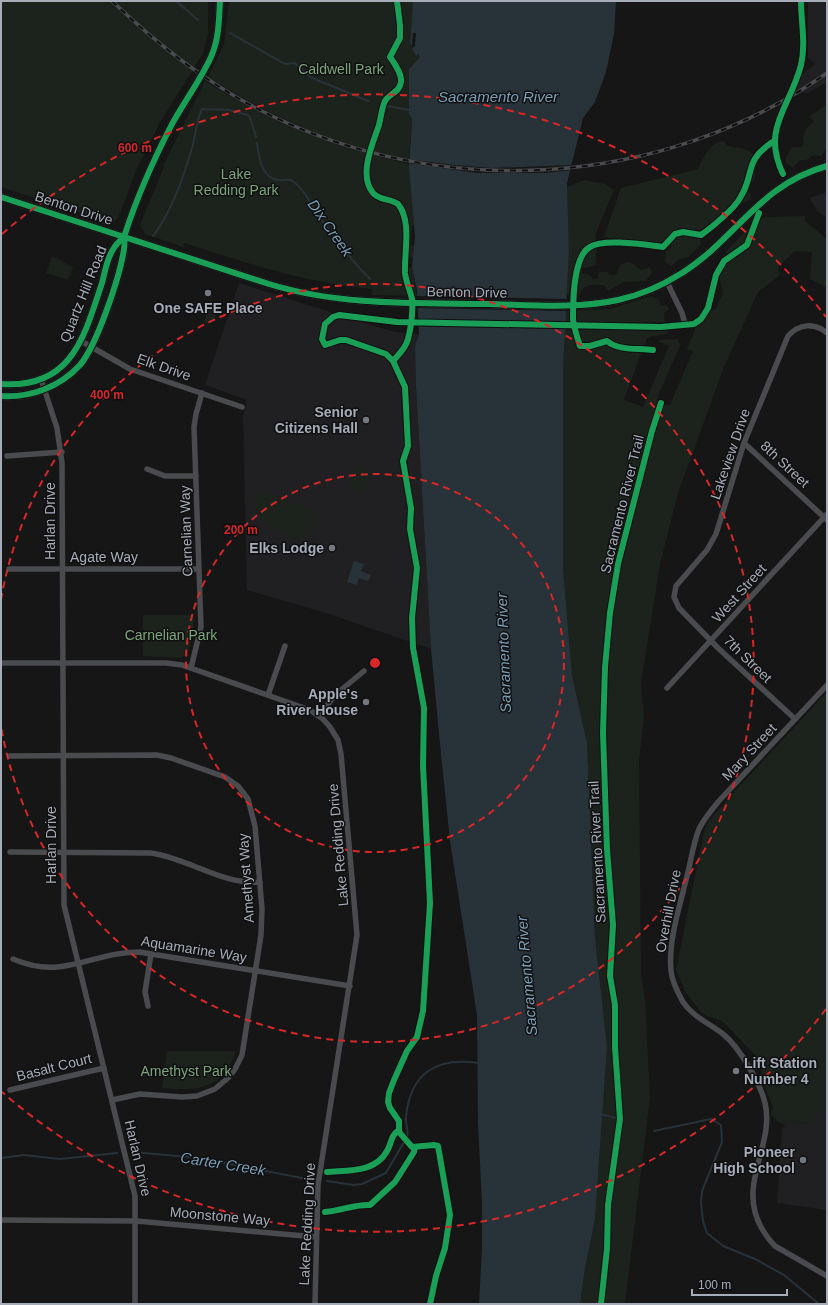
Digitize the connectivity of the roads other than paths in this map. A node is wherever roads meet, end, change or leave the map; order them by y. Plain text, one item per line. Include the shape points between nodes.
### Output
1 (220, 1) edge
2 (827, 166) edge
3 (1, 197) edge
4 (124, 237) junction
5 (667, 282) junction
6 (685, 324) dead end
7 (827, 333) edge
8 (81, 341) junction
9 (91, 348) junction
10 (41, 379) junction
11 (1, 384) edge
12 (44, 390) junction
13 (202, 393) junction
14 (1, 396) edge
15 (242, 407) dead end
16 (744, 443) junction
17 (62, 452) junction
18 (7, 456) dead end
19 (147, 469) dead end
20 (196, 476) junction
21 (826, 517) edge
22 (9, 569) dead end
23 (198, 569) junction
24 (62, 570) junction
25 (674, 594) joint
26 (712, 641) junction
27 (285, 646) dead end
28 (1, 663) edge
29 (63, 663) junction
30 (191, 668) junction
31 (364, 671) dead end
32 (827, 685) edge
33 (667, 688) dead end
34 (268, 695) junction
35 (319, 716) junction
36 (795, 719) junction
37 (63, 755) junction
38 (10, 756) dead end
39 (695, 840) joint
40 (10, 852) dead end
41 (63, 852) junction
42 (260, 882) junction
43 (151, 954) junction
44 (13, 959) dead end
45 (77, 964) junction
46 (255, 971) junction
47 (350, 986) junction
48 (148, 1006) dead end
49 (104, 1068) junction
50 (10, 1090) dead end
51 (112, 1100) junction
52 (1, 1220) edge
53 (136, 1221) junction
54 (316, 1237) junction
55 (827, 1276) edge
56 (135, 1304) edge
57 (316, 1304) edge

1 - 4 street, Quartz Hill Road via 212,55 156,157
2 - 5 street, Benton Drive via 787,182 757,205 704,256
3 - 4 street, Benton Drive
4 - 5 street, Benton Drive via 288,289 334,298 390,302 586,305 630,297
4 - 8 street, Quartz Hill Road via 113,248
4 - 9 street, Quartz Hill Road via 124,249
5 - 6 street
7 - 16 street, Lakeview Drive via 816,326 808,326 796,329 785,341
8 - 9 street, Elk Drive
8 - 10 street, Quartz Hill Road via 63,366
9 - 12 street, Quartz Hill Road via 72,372
9 - 13 street, Elk Drive via 140,373
10 - 11 street, Quartz Hill Road via 18,385
10 - 12 street, Harlan Drive
12 - 14 street, Quartz Hill Road via 24,395
12 - 17 street, Harlan Drive
13 - 15 street, Elk Drive
13 - 20 street, Carnelian Way via 195,421
16 - 21 street, 8th Street
16 - 25 street, Lakeview Drive via 716,534 702,556 680,580
17 - 18 street
17 - 24 street, Harlan Drive
19 - 20 street via 165,476
20 - 23 street, Carnelian Way
21 - 26 street, West Street
22 - 24 street, Agate Way
23 - 24 street, Agate Way
23 - 30 street, Carnelian Way via 200,632
24 - 29 street, Harlan Drive
25 - 26 street, 7th Street via 675,603 679,608
26 - 33 street, West Street
26 - 36 street, 7th Street
27 - 34 street
28 - 29 street, Lake Redding Drive
29 - 30 street, Lake Redding Drive via 166,663
29 - 37 street, Harlan Drive
30 - 34 street, Lake Redding Drive
31 - 35 street via 335,695
32 - 36 street, Mary Street
34 - 35 street, Lake Redding Drive via 307,708
35 - 47 street, Lake Redding Drive via 333,732 341,754 357,931
36 - 39 street, Mary Street via 714,808
37 - 38 street, Amethyst Way
37 - 41 street, Harlan Drive
37 - 42 street, Amethyst Way via 160,756 229,779 244,794 252,812
39 - 55 street, Overhill Drive via 673,938 671,974 678,992 690,1010 732,1044 750,1071 765,1102 764,1138 752,1188 759,1223 775,1246
40 - 41 street
41 - 42 street via 159,854 230,879 247,883
41 - 45 street, Harlan Drive via 65,911
42 - 46 street, Amethyst Way via 262,927
43 - 45 street, Aquamarine Way via 125,953
43 - 46 street, Aquamarine Way
43 - 48 street via 145,992
44 - 45 street, Aquamarine Way via 30,966 45,968
45 - 49 street, Harlan Drive
46 - 47 street, Aquamarine Way
46 - 51 street, Amethyst Way via 242,1055 228,1078 215,1089 197,1096 140,1094
47 - 54 street, Lake Redding Drive via 318,1185
49 - 50 street, Basalt Court
49 - 51 street, Harlan Drive
51 - 53 street, Harlan Drive via 135,1196
52 - 53 street, Moonstone Way
53 - 54 street, Moonstone Way
53 - 56 street, Harlan Drive
54 - 57 street, Lake Redding Drive

